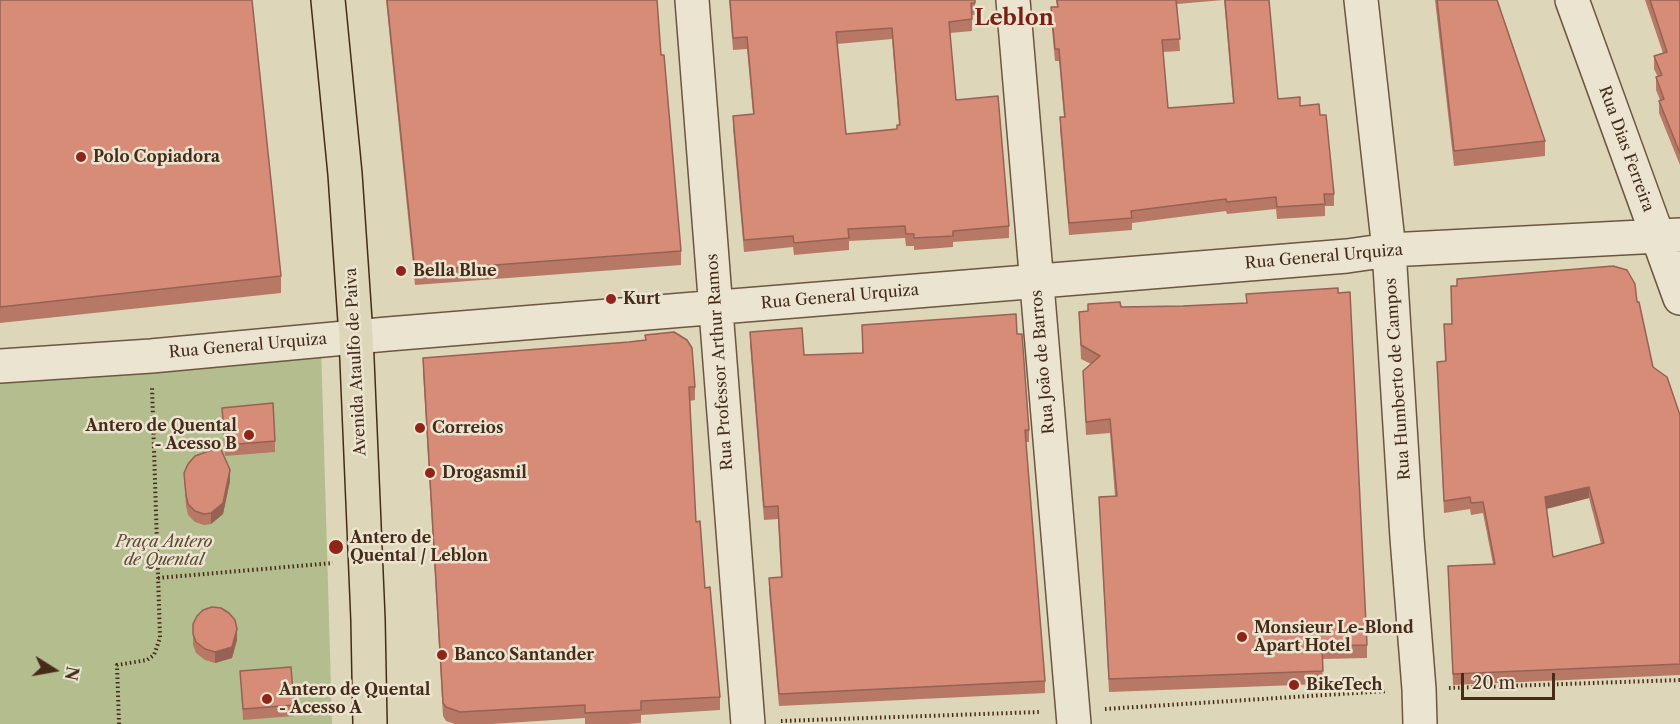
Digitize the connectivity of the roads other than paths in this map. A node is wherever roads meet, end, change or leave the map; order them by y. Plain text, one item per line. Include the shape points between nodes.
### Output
1 (328, 0) edge
2 (692, 0) edge
3 (1013, 0) edge
4 (1361, 0) edge
5 (1572, 0) edge
6 (1669, 236) edge
7 (1389, 250) junction
8 (1036, 280) junction
9 (1680, 298) edge
10 (716, 307) junction
11 (356, 336) junction
12 (0, 366) edge
13 (1073, 717) edge
14 (748, 723) edge
15 (370, 724) edge
16 (1420, 724) edge

1 - 11 main road, Avenida Ataulfo de Paiva
2 - 10 street, Rua Professor Arthur Ramos
3 - 8 street, Rua João de Barros
4 - 7 street, Rua Humberto de Campos
5 - 6 street, Rua Dias Ferreira
6 - 7 street, Rua General Urquiza
6 - 9 street, Rua Dias Ferreira
7 - 8 street, Rua General Urquiza
7 - 16 street, Rua Humberto de Campos
8 - 10 street, Rua General Urquiza
8 - 13 street, Rua João de Barros
10 - 11 street, Rua General Urquiza
10 - 14 street, Rua Professor Arthur Ramos
11 - 12 street, Rua General Urquiza
11 - 15 main road, Avenida Ataulfo de Paiva

